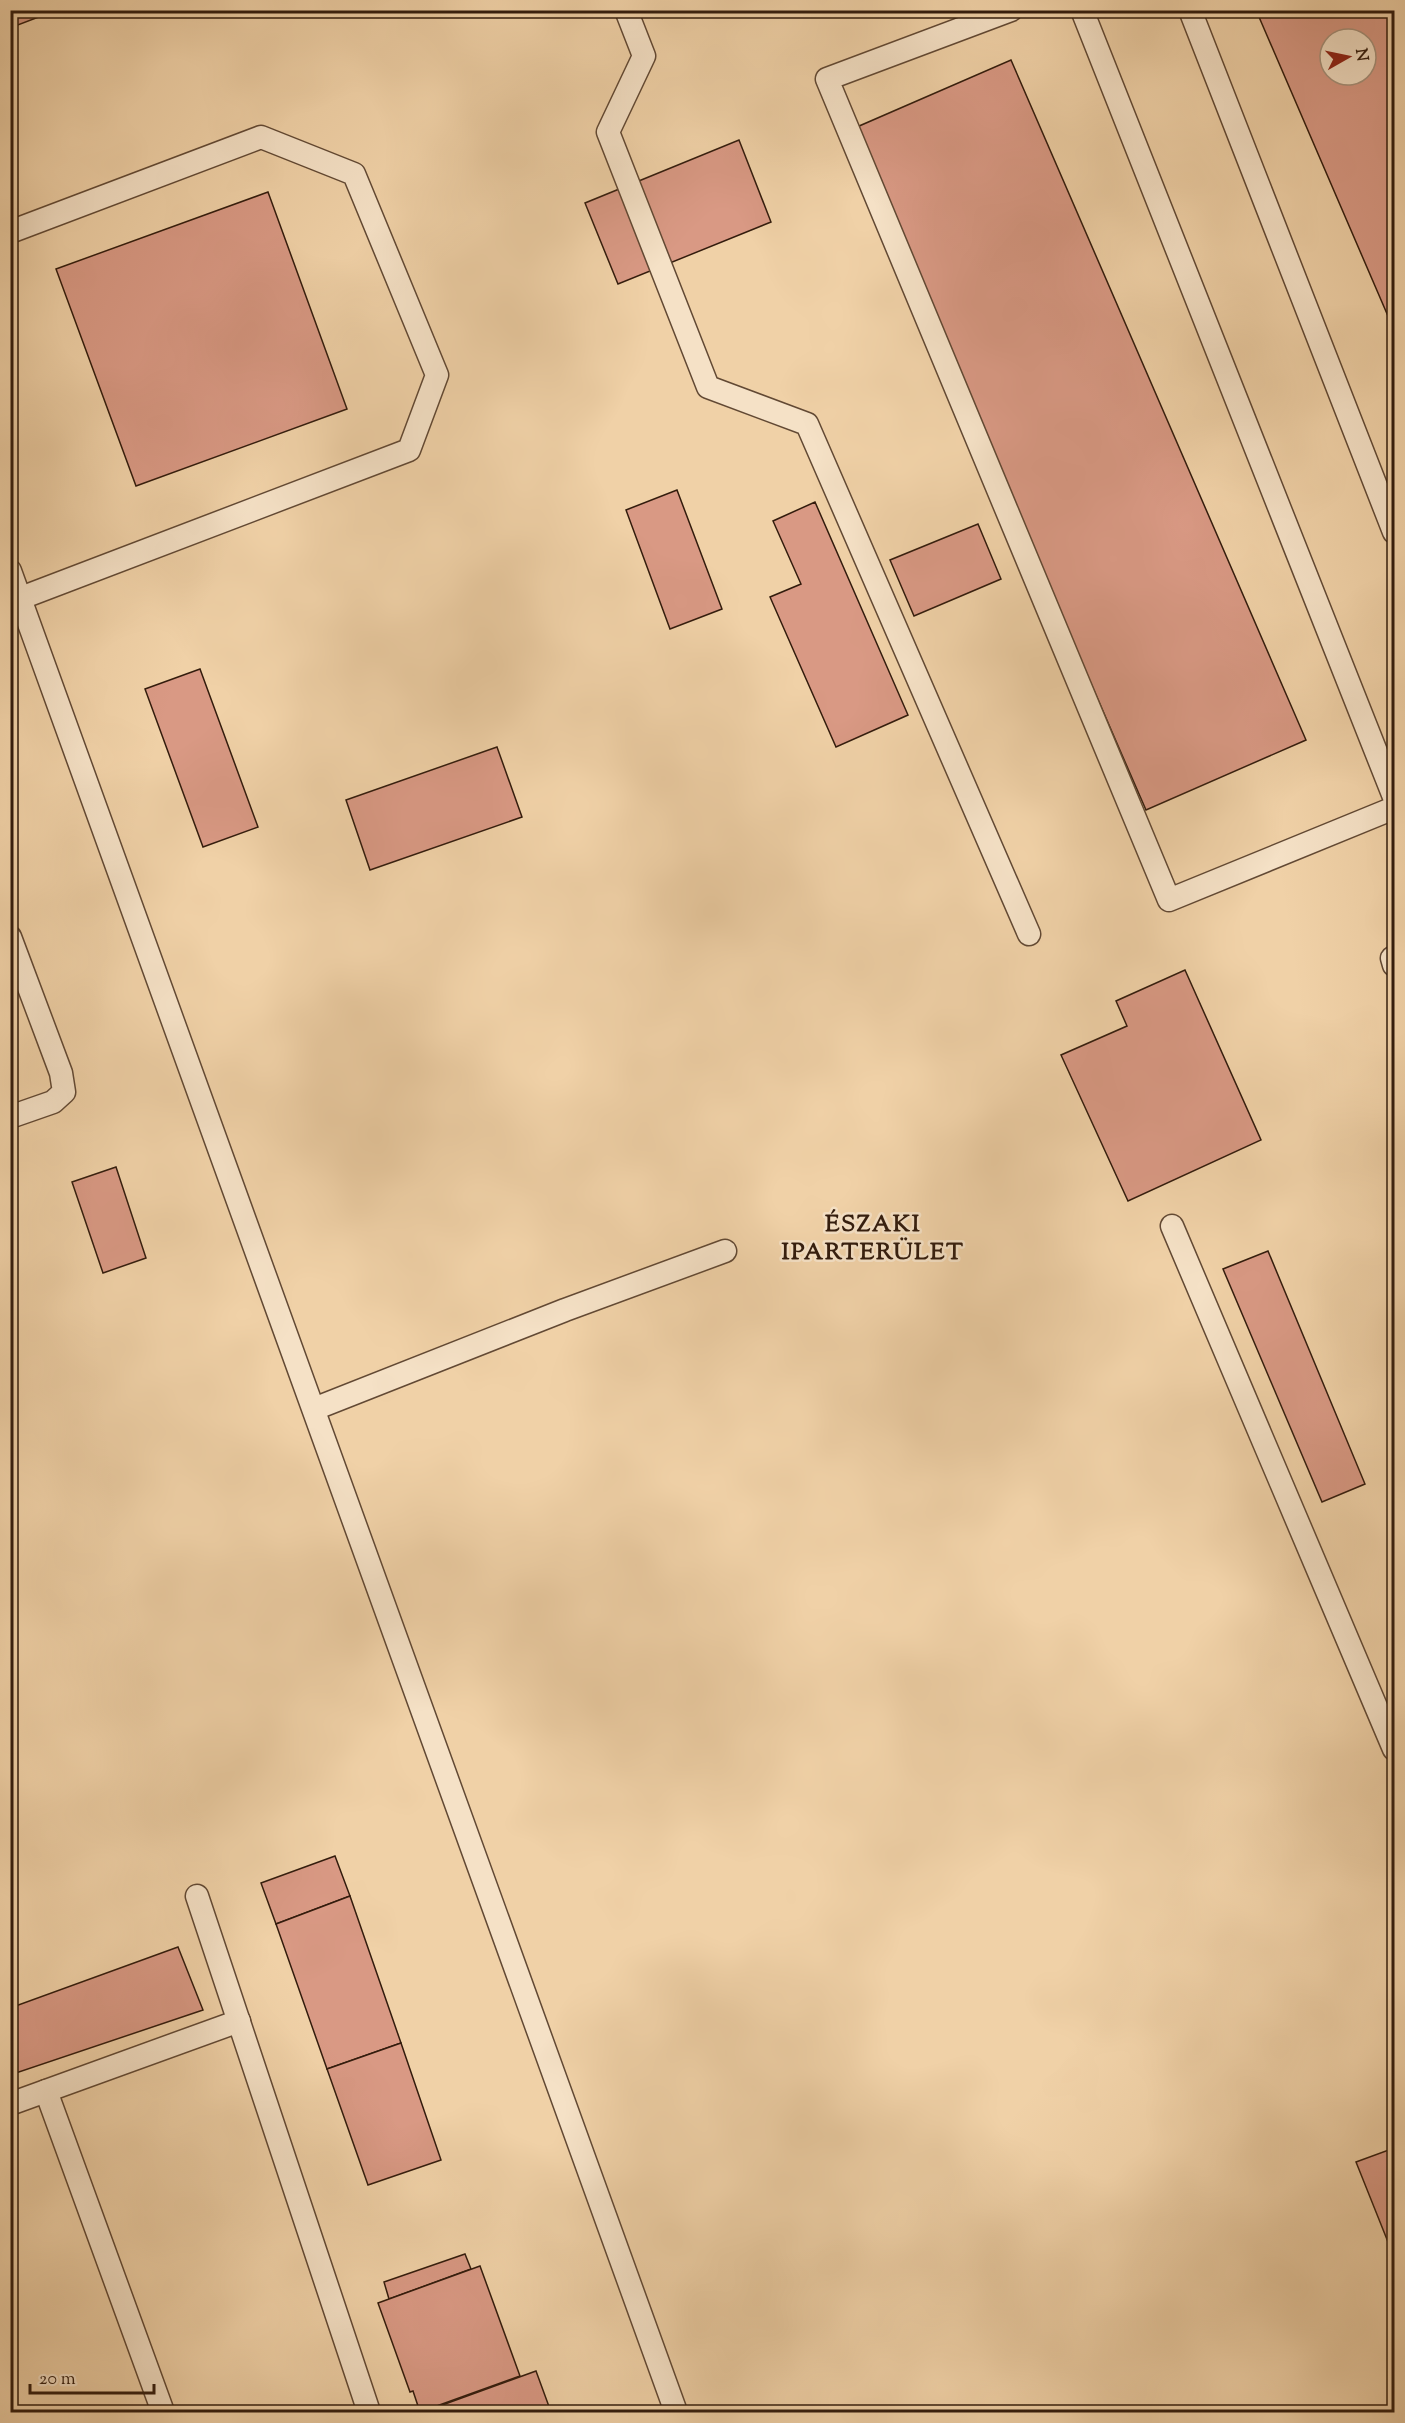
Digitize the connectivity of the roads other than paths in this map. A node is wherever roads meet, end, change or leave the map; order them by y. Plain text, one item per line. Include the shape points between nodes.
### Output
1 (626, 10) edge
2 (1011, 10) edge
3 (1082, 10) edge
4 (1190, 10) edge
5 (10, 232) edge
6 (1395, 532) edge
7 (10, 571) edge
8 (21, 598) junction
9 (1395, 797) edge
10 (1395, 808) edge
11 (1029, 934) dead end
12 (10, 937) edge
13 (1395, 957) edge
14 (1395, 964) edge
15 (10, 1117) edge
16 (1172, 1226) dead end
17 (725, 1251) dead end
18 (314, 1408) junction
19 (1395, 1749) edge
20 (197, 1896) dead end
21 (239, 2021) junction
22 (46, 2091) junction
23 (10, 2104) edge
24 (163, 2412) edge
25 (369, 2412) edge
26 (676, 2412) edge

1 - 11 lane via 644,56 608,132 708,387 807,423
2 - 10 lane via 827,79 1169,900
3 - 9 lane
4 - 6 lane
5 - 8 lane via 261,138 354,174 438,375 409,450
7 - 8 lane
8 - 18 lane
12 - 15 lane via 61,1073 64,1092 52,1102
13 - 14 lane
16 - 19 lane
17 - 18 lane
18 - 26 lane
20 - 21 lane
21 - 22 lane
21 - 25 lane
22 - 23 lane
22 - 24 lane

